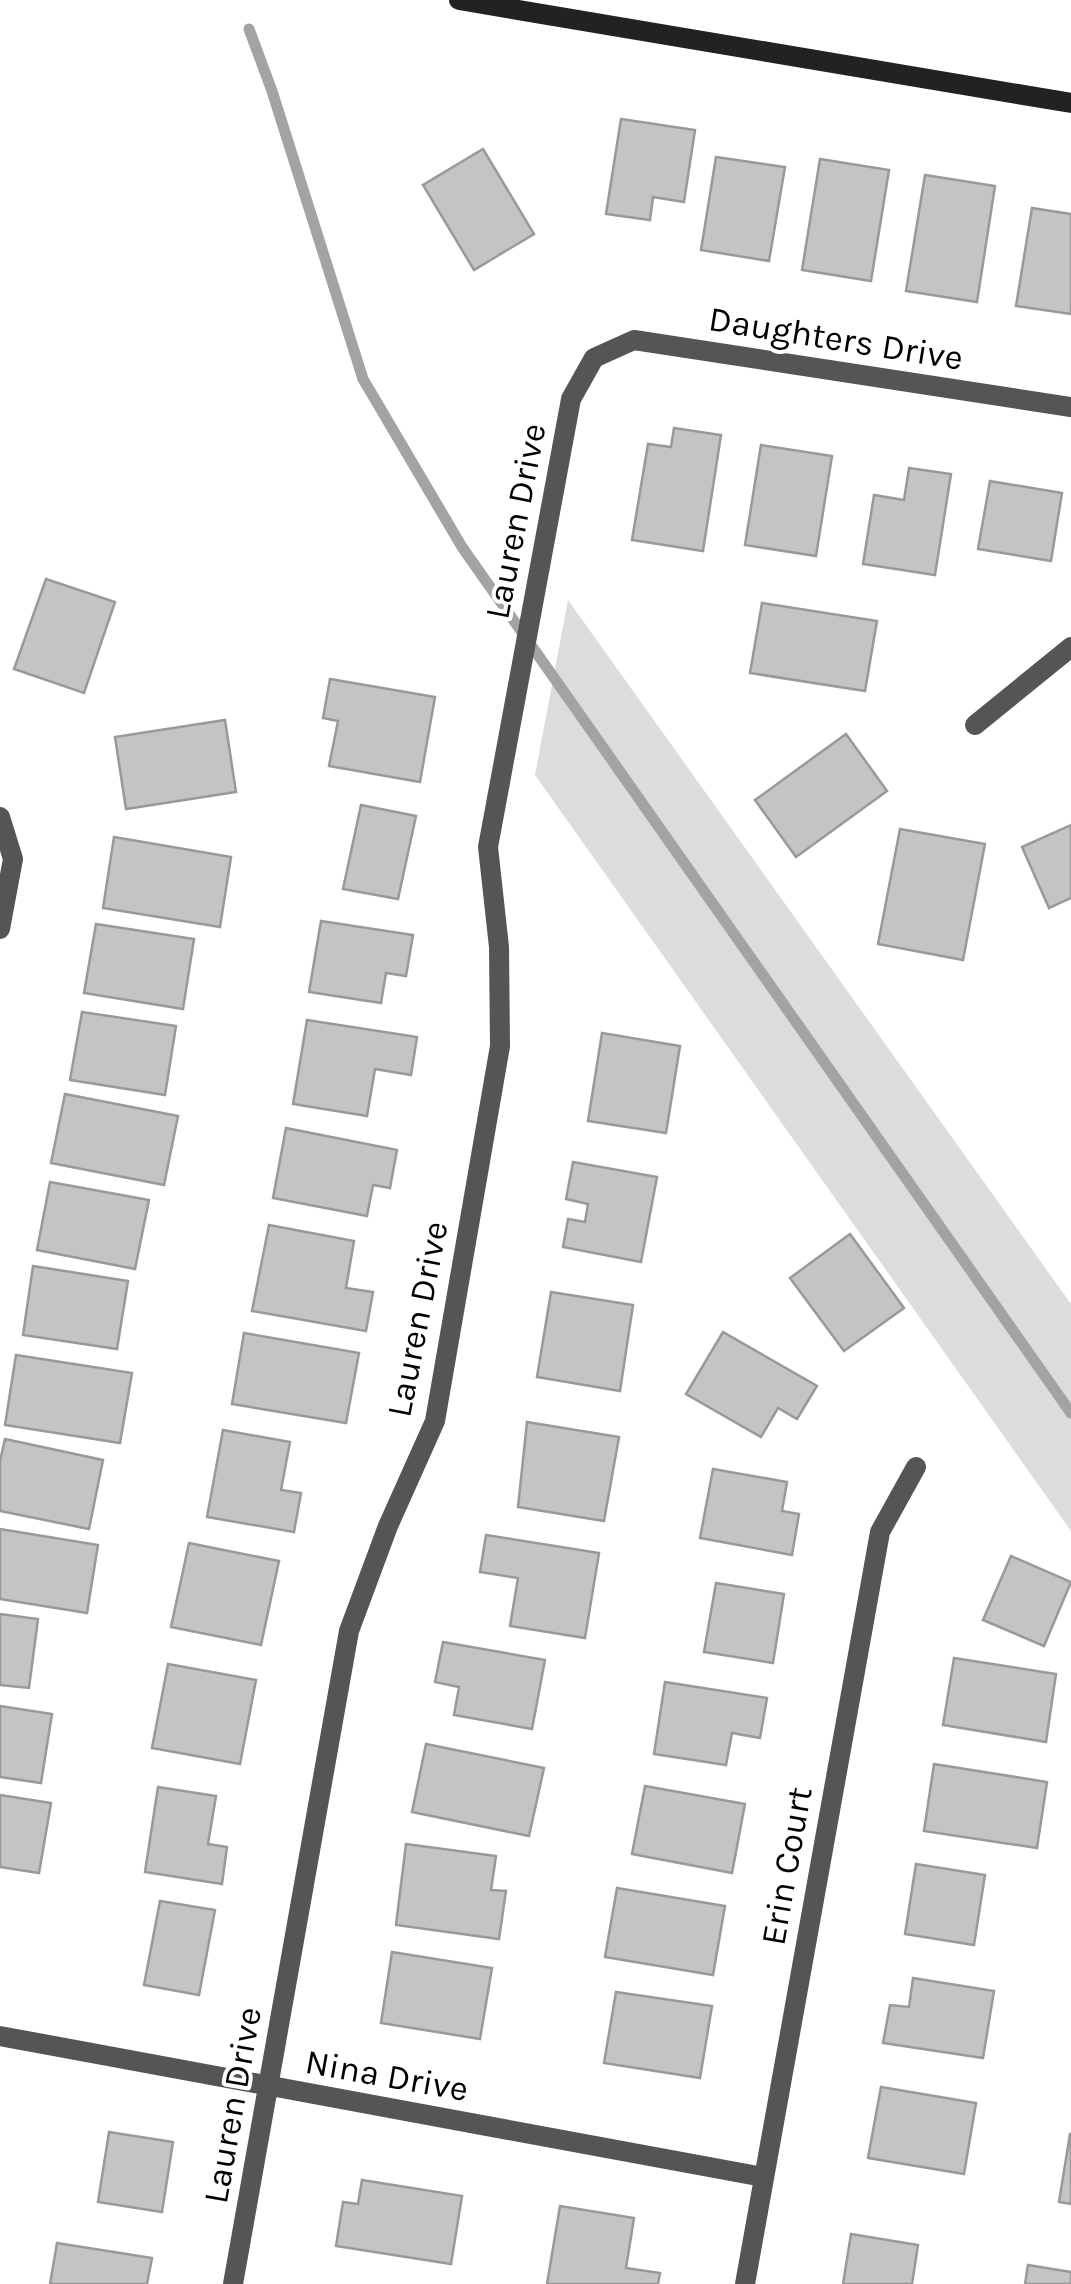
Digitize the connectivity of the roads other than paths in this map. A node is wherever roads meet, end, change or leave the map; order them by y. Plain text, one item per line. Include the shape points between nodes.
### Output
1 (459, 0) edge
2 (1071, 102) edge
3 (594, 358) joint
4 (1071, 407) edge
5 (1071, 647) edge
6 (975, 725) dead end
7 (0, 817) edge
8 (0, 929) edge
9 (916, 1468) dead end
10 (0, 2036) edge
11 (269, 2087) junction
12 (764, 2176) junction
13 (233, 2284) edge
14 (745, 2284) edge

1 - 2 main road
3 - 4 street, Daughters Drive via 634,340
3 - 11 street, Lauren Drive via 571,399 488,847 500,1046 435,1421 349,1631
5 - 6 street
7 - 8 street via 13,859
9 - 12 street, Erin Court via 880,1532
10 - 11 street, Nina Drive
11 - 12 street, Nina Drive
11 - 13 street, Lauren Drive
12 - 14 street, Erin Court

